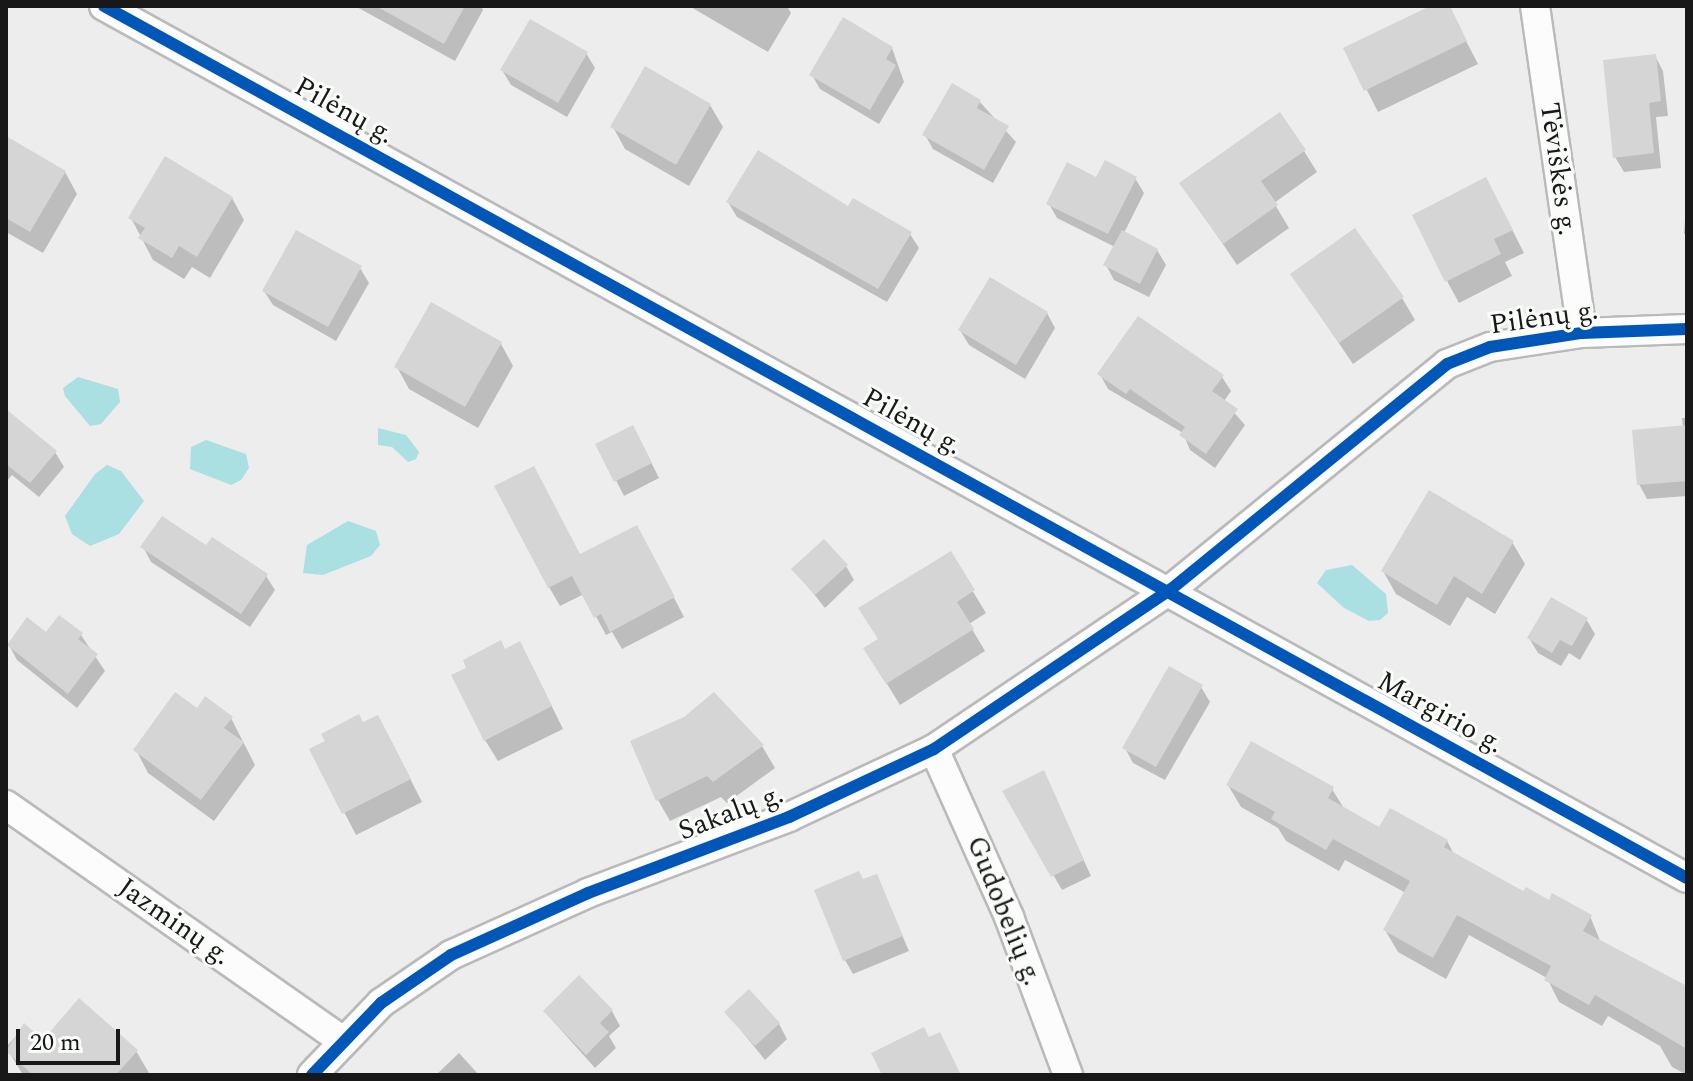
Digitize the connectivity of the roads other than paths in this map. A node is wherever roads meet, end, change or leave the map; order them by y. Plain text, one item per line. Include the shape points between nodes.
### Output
1 (104, 6) edge
2 (1535, 6) edge
3 (1687, 329) edge
4 (1582, 333) junction
5 (1170, 590) junction
6 (934, 749) junction
7 (6, 805) edge
8 (1687, 878) edge
9 (342, 1040) junction
10 (312, 1075) edge
11 (1068, 1075) edge

1 - 5 street, Pilėnų g.
2 - 4 street, Tėviškės g.
3 - 4 street, Pilėnų g.
4 - 5 street, Pilėnų g. via 1490,347 1447,364
5 - 6 street, Sakalų g.
5 - 8 street, Margirio g.
6 - 9 street, Sakalų g. via 789,817 588,893 451,955 381,1003
6 - 11 street, Gudobelių g. via 1009,917
7 - 9 street, Jazminų g.
9 - 10 street, Sakalų g.

